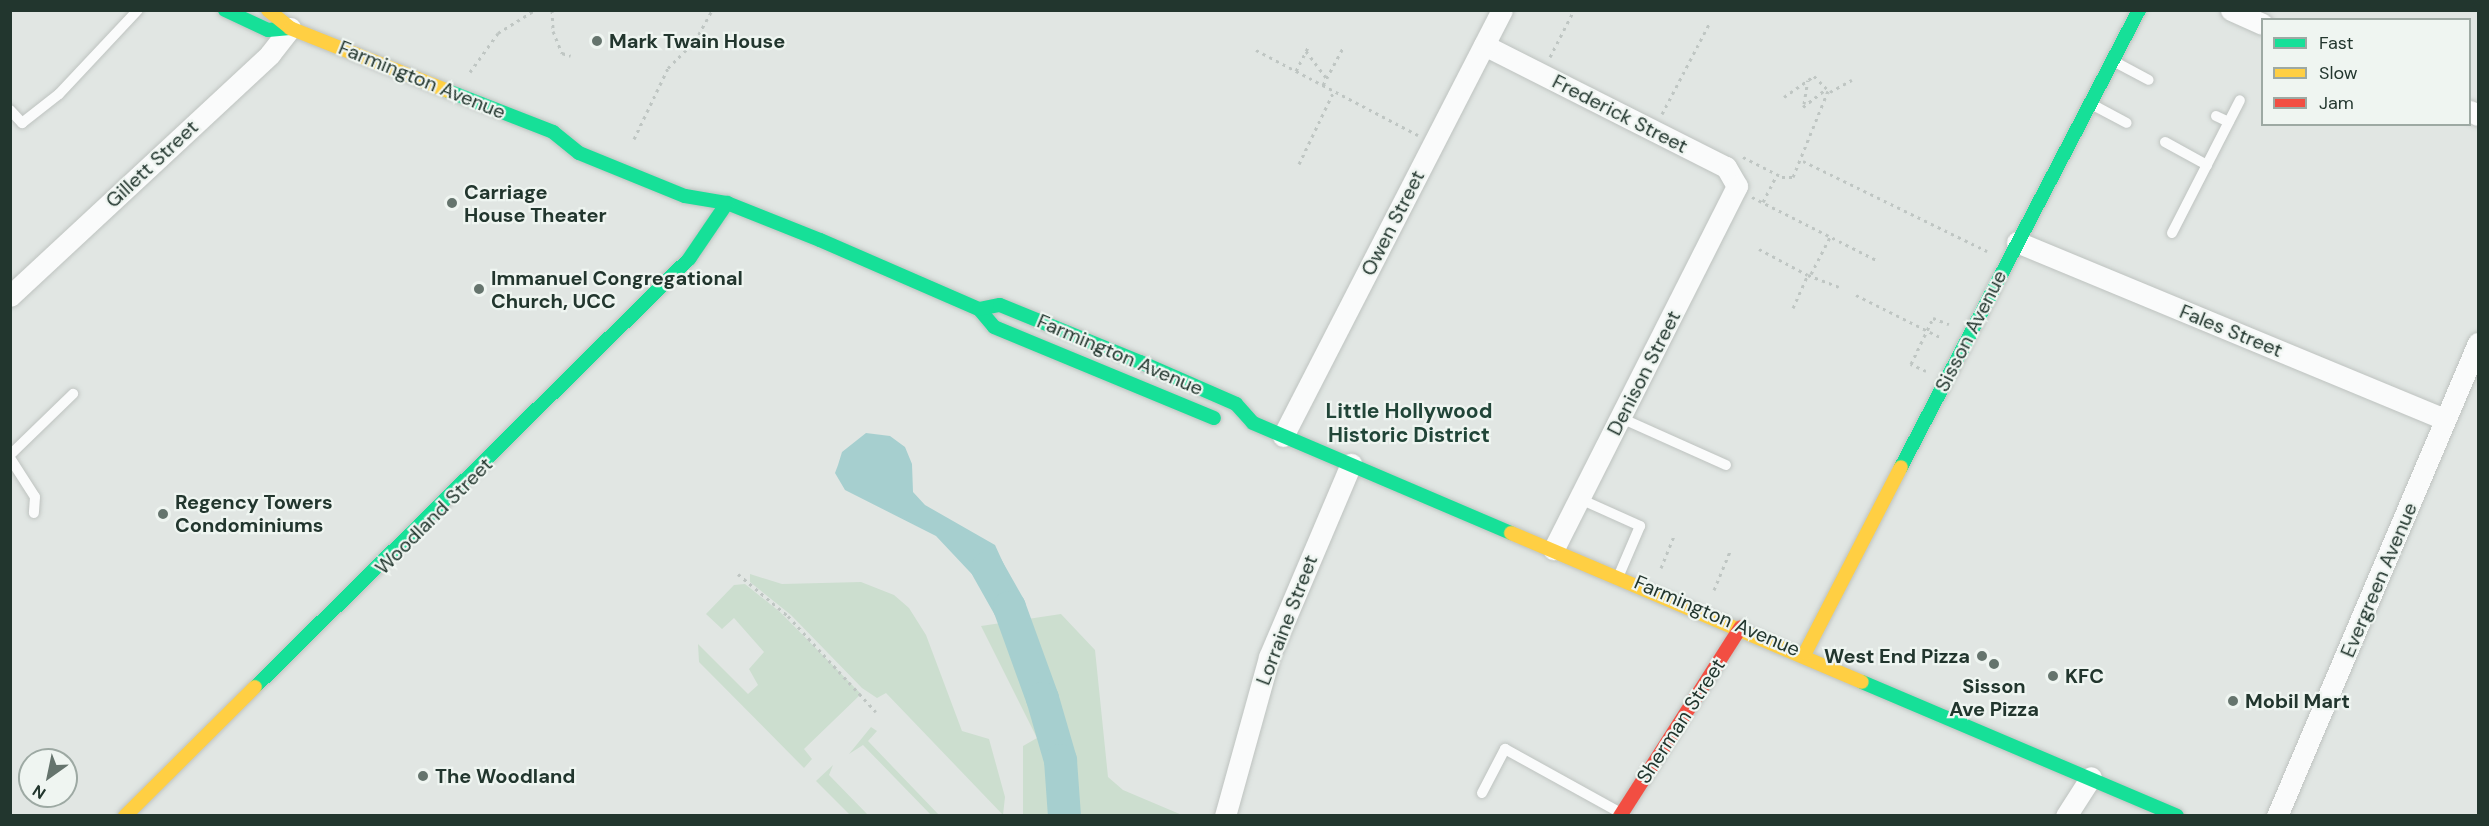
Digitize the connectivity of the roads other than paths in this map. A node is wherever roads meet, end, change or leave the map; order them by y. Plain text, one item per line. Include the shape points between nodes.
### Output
1 (138, 10) edge
2 (225, 10) edge
3 (268, 10) edge
4 (1502, 10) edge
5 (2139, 10) edge
6 (2231, 10) edge
7 (2261, 24) edge
8 (290, 28) junction
9 (1484, 45) junction
10 (2113, 60) junction
11 (2149, 80) dead end
12 (2240, 100) dead end
13 (2091, 103) junction
14 (10, 110) edge
15 (2216, 116) dead end
16 (2229, 122) junction
17 (2127, 123) dead end
18 (578, 129) dead end
19 (553, 132) junction
20 (2165, 142) dead end
21 (2207, 165) junction
22 (709, 183) dead end
23 (1743, 197) joint
24 (727, 203) junction
25 (2172, 233) dead end
26 (2017, 242) junction
27 (10, 296) edge
28 (979, 309) junction
29 (2478, 343) edge
30 (74, 394) dead end
31 (1621, 418) junction
32 (2445, 419) junction
33 (1253, 423) junction
34 (1283, 436) junction
35 (10, 456) edge
36 (1351, 464) junction
37 (1726, 465) dead end
38 (1580, 499) junction
39 (34, 513) dead end
40 (1554, 549) junction
41 (1619, 576) junction
42 (1741, 627) junction
43 (1805, 653) junction
44 (2091, 777) junction
45 (1482, 793) dead end
46 (1621, 814) edge
47 (125, 816) edge
48 (1225, 816) edge
49 (2066, 816) edge
50 (2177, 816) edge
51 (2277, 816) edge

1 - 14 lane via 50,101 22,123
2 - 8 main road, Farmington Avenue via 268,30
3 - 8 main road, Farmington Avenue
4 - 9 street, Owen Street
5 - 10 main road, Sisson Avenue
6 - 7 street
8 - 19 main road, Farmington Avenue
8 - 27 street, Gillett Street via 270,54
9 - 23 street, Frederick Street via 1726,167
9 - 34 street, Owen Street
10 - 11 lane
10 - 13 main road, Sisson Avenue
12 - 16 lane
13 - 17 lane
13 - 26 main road, Sisson Avenue
15 - 16 lane
16 - 21 lane
18 - 19 main road, Farmington Avenue
19 - 24 main road, Farmington Avenue via 570,149 663,188
20 - 21 lane
21 - 25 lane
22 - 24 main road, Farmington Avenue
23 - 31 street, Denison Street
24 - 28 main road, Farmington Avenue
24 - 47 main road, Woodland Street via 689,260
26 - 32 street, Fales Street
26 - 43 main road, Sisson Avenue
28 - 33 main road, Farmington Avenue via 994,327 1107,375 1231,425
28 - 33 main road, Farmington Avenue via 1000,305 1140,362 1236,404
29 - 32 street, Evergreen Avenue
30 - 35 lane
31 - 37 lane
31 - 38 street, Denison Street
32 - 51 street, Evergreen Avenue
33 - 34 main road, Farmington Avenue
34 - 36 main road, Farmington Avenue
35 - 39 lane via 35,497
36 - 40 main road, Farmington Avenue
36 - 48 street, Lorraine Street via 1269,657
38 - 40 street, Denison Street
38 - 41 lane via 1640,526
40 - 41 main road, Farmington Avenue
41 - 42 main road, Farmington Avenue
42 - 43 main road, Farmington Avenue
42 - 46 main road, Sherman Street
43 - 44 main road, Farmington Avenue
44 - 49 street
44 - 50 main road, Farmington Avenue
45 - 46 lane via 1505,749

